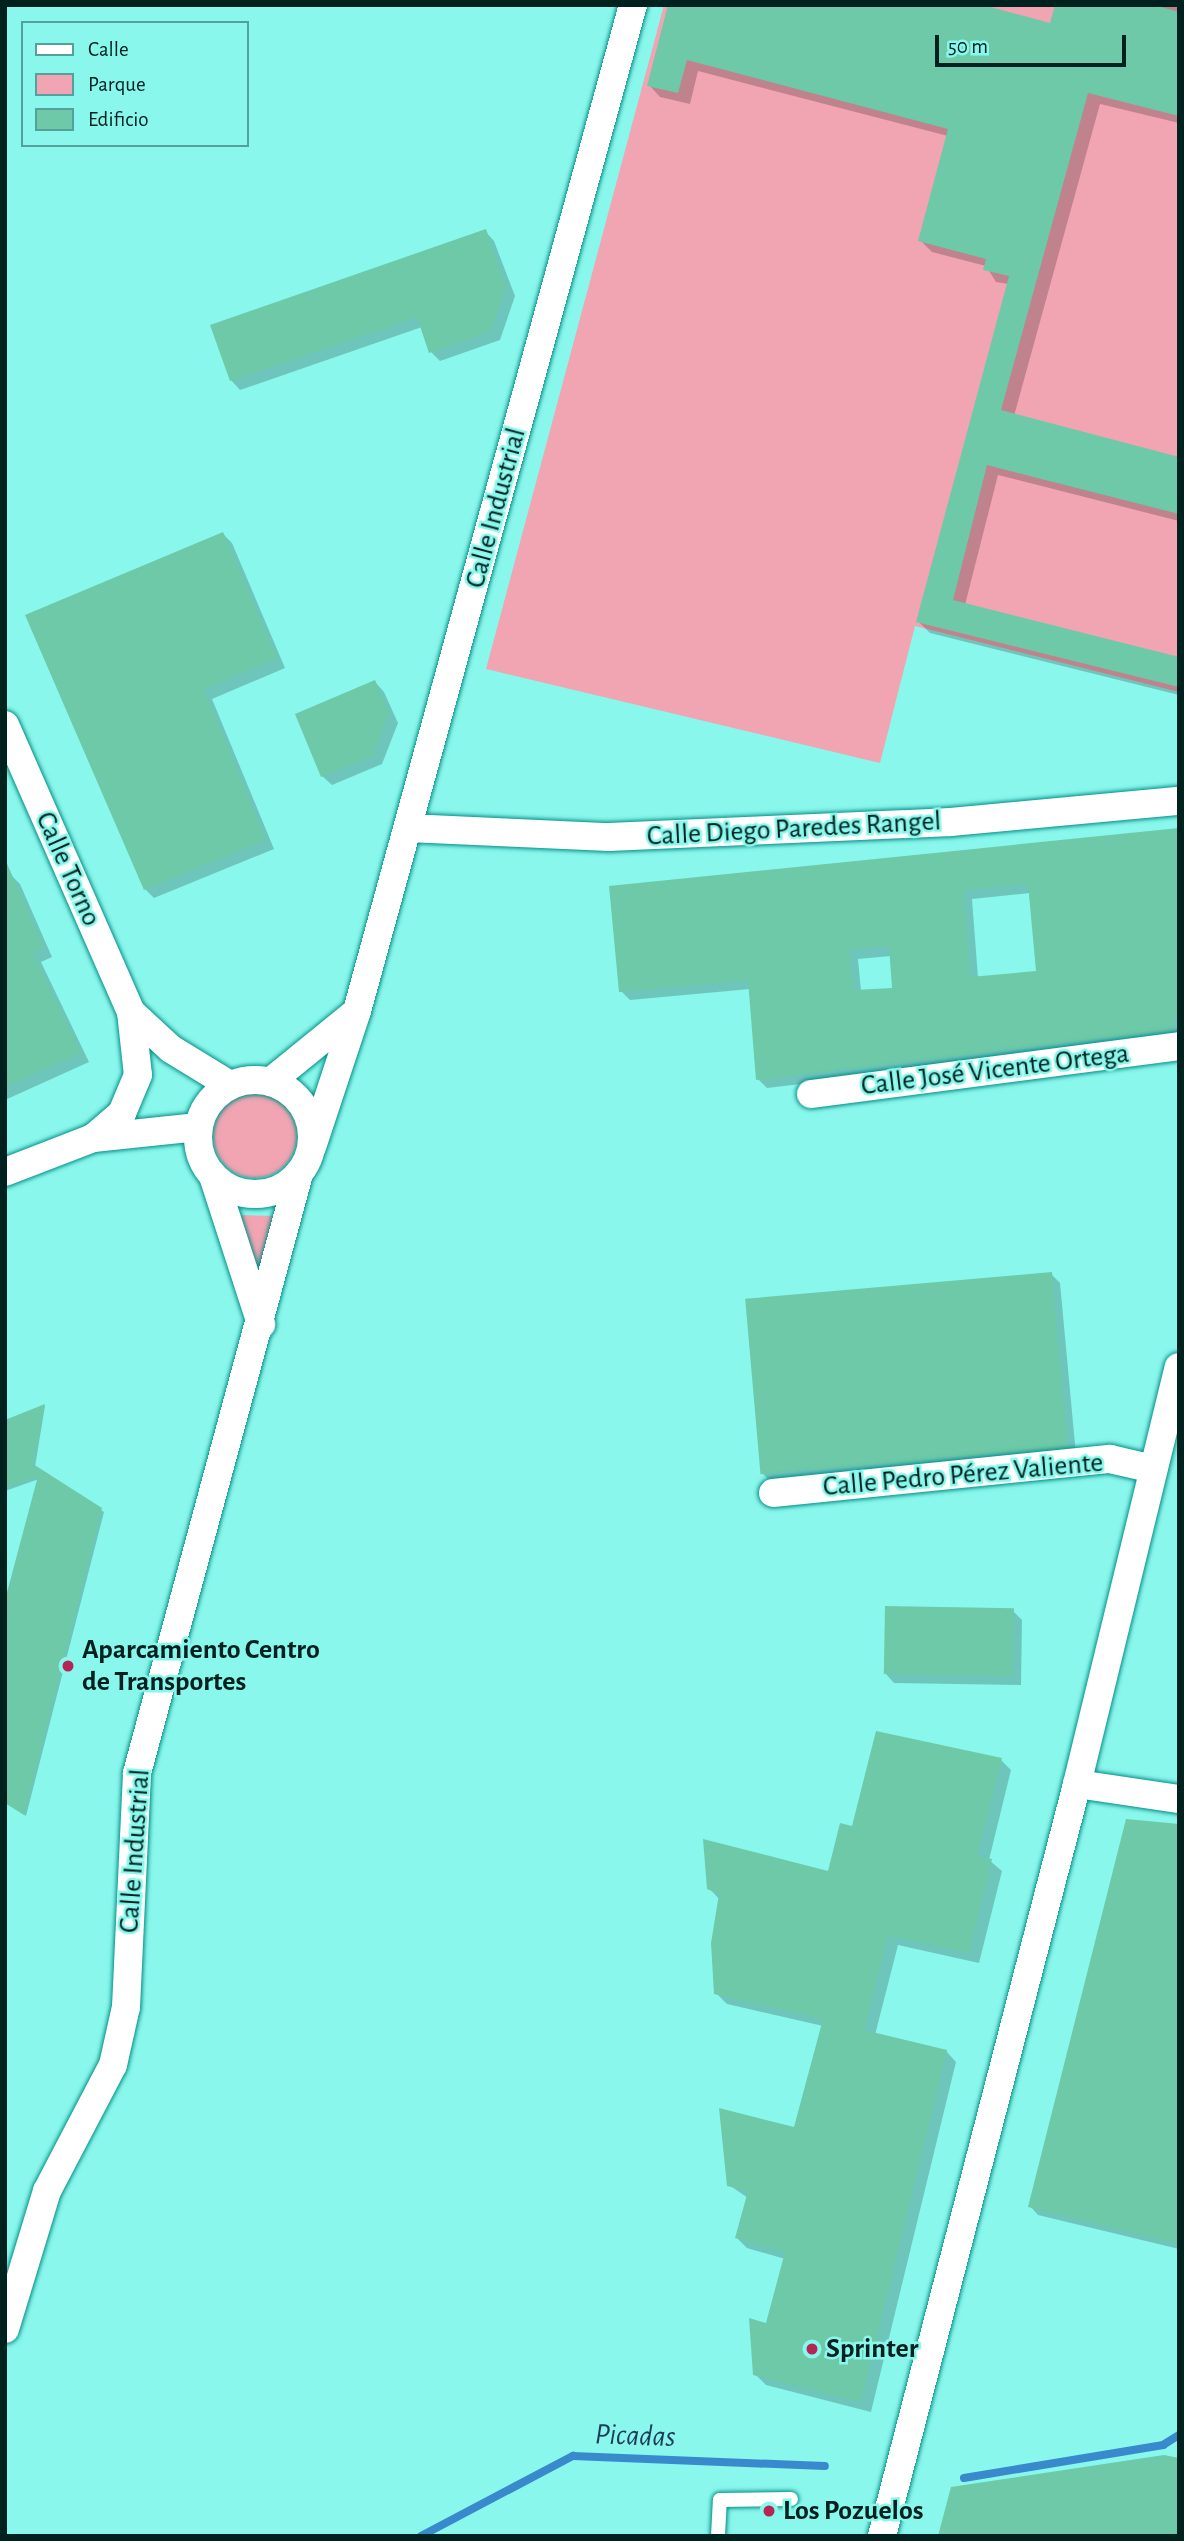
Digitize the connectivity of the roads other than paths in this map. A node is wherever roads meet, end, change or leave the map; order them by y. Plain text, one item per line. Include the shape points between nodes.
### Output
1 (633, 5) edge
2 (5, 725) edge
3 (1179, 800) edge
4 (408, 828) junction
5 (357, 1011) junction
6 (131, 1012) junction
7 (1179, 1046) edge
8 (270, 1082) junction
9 (230, 1085) junction
10 (811, 1094) dead end
11 (198, 1127) junction
12 (93, 1138) junction
13 (312, 1147) junction
14 (5, 1172) edge
15 (299, 1174) junction
16 (213, 1176) junction
17 (261, 1324) junction
18 (1179, 1367) edge
19 (1153, 1469) junction
20 (773, 1493) dead end
21 (1077, 1784) junction
22 (1179, 1799) edge
23 (5, 2329) edge
24 (791, 2499) dead end
25 (718, 2536) edge
26 (881, 2536) edge

1 - 4 street, Calle Industrial
2 - 6 street, Calle Torno
3 - 4 street, Calle Diego Paredes Rangel via 951,822 609,837
4 - 5 street, Calle Industrial
5 - 8 street
5 - 13 street, Calle Industrial
6 - 9 street, Calle Torno via 171,1049
6 - 12 street, Calle Torno via 138,1075 122,1113
7 - 10 street, Calle José Vicente Ortega
8 - 9 street via 249,1080
8 - 13 street via 298,1099 308,1114
9 - 11 street via 209,1103
11 - 12 street
11 - 16 street via 203,1161
12 - 14 street
13 - 15 street
15 - 16 street via 284,1186 257,1194 228,1188
15 - 17 street, Calle Industrial
16 - 17 street
17 - 23 street, Calle Industrial via 137,1773 126,2007 113,2065 47,2191
18 - 19 street
19 - 20 street, Calle Pedro Pérez Valiente via 1110,1459
19 - 21 street
21 - 22 street
21 - 26 street
24 - 25 lane via 720,2500

